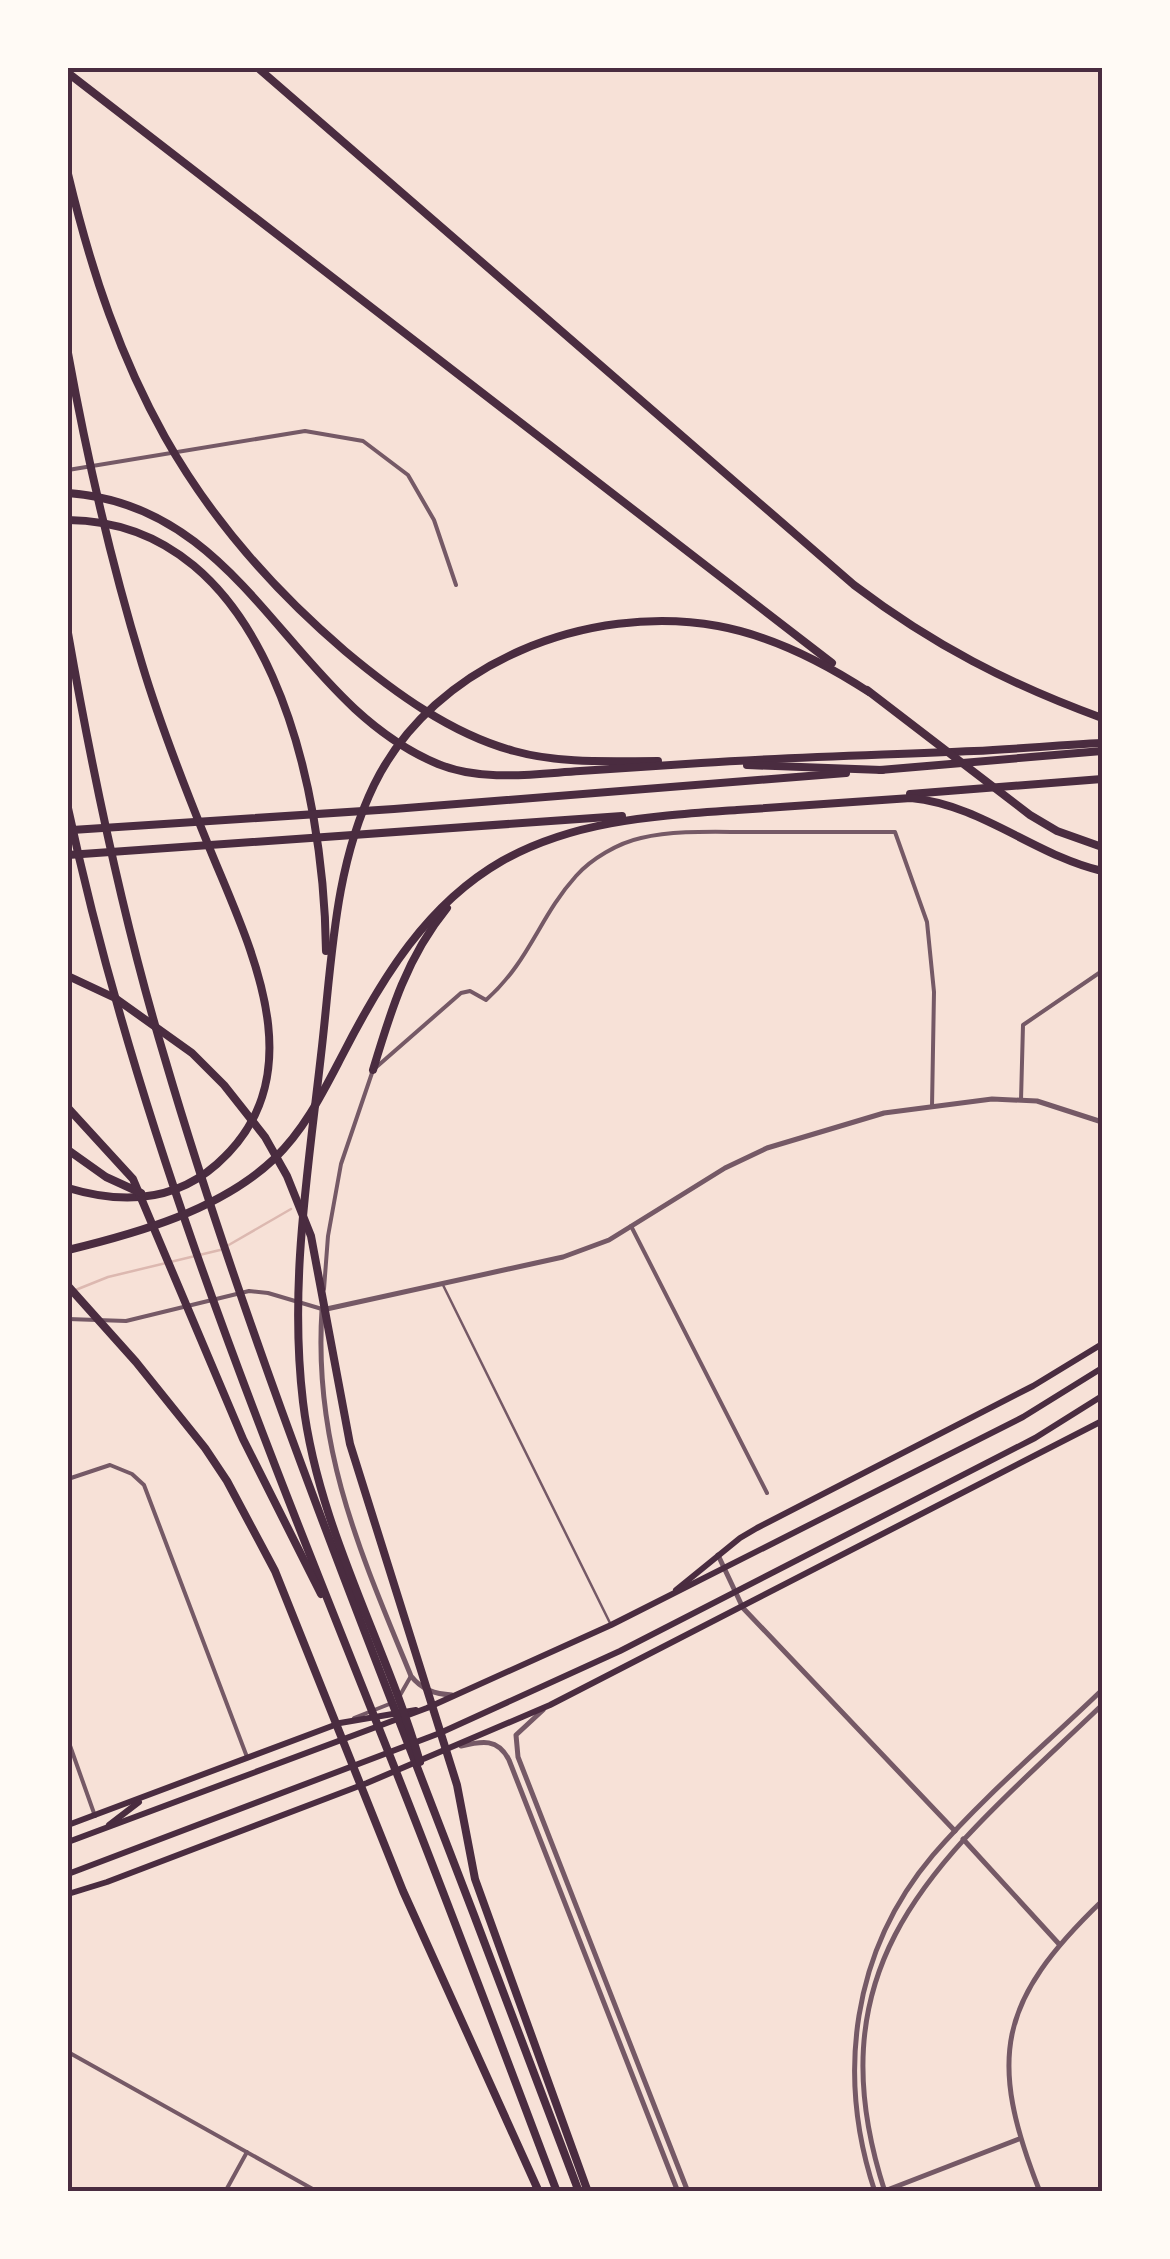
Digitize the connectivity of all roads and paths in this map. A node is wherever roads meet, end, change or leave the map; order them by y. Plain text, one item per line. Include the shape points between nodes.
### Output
1 (258, 68) edge
2 (68, 74) edge
3 (68, 174) edge
4 (68, 354) edge
5 (68, 470) edge
6 (68, 493) edge
7 (68, 520) edge
8 (456, 585) dead end
9 (68, 632) edge
10 (869, 692) junction
11 (1102, 718) edge
12 (1102, 743) edge
13 (1102, 752) edge
14 (882, 770) junction
15 (1102, 779) edge
16 (68, 808) edge
17 (68, 831) edge
18 (1102, 847) edge
19 (68, 856) edge
20 (1102, 871) edge
21 (462, 890) junction
22 (1102, 971) edge
23 (68, 976) edge
24 (327, 980) junction
25 (373, 1070) junction
26 (1022, 1100) junction
27 (932, 1106) junction
28 (68, 1108) edge
29 (1102, 1122) edge
30 (68, 1150) edge
31 (68, 1188) edge
32 (152, 1197) junction
33 (631, 1226) junction
34 (68, 1250) edge
35 (442, 1284) junction
36 (68, 1286) edge
37 (322, 1310) junction
38 (68, 1319) edge
39 (1102, 1344) edge
40 (1102, 1368) edge
41 (1102, 1396) edge
42 (1102, 1421) edge
43 (68, 1479) edge
44 (767, 1494) dead end
45 (718, 1555) junction
46 (724, 1568) junction
47 (735, 1592) junction
48 (669, 1596) junction
49 (743, 1608) junction
50 (611, 1625) junction
51 (347, 1648) junction
52 (410, 1676) junction
53 (1102, 1690) edge
54 (457, 1695) junction
55 (1102, 1704) edge
56 (550, 1705) junction
57 (427, 1708) junction
58 (340, 1723) junction
59 (68, 1740) edge
60 (448, 1749) junction
61 (248, 1758) junction
62 (148, 1796) junction
63 (96, 1816) junction
64 (436, 1817) junction
65 (68, 1826) edge
66 (956, 1831) junction
67 (98, 1832) junction
68 (962, 1839) junction
69 (68, 1842) edge
70 (68, 1874) edge
71 (68, 1894) edge
72 (1102, 1901) edge
73 (1059, 1944) junction
74 (68, 2052) edge
75 (1019, 2139) junction
76 (247, 2152) junction
77 (884, 2191) edge
78 (224, 2192) edge
79 (318, 2192) edge
80 (538, 2192) edge
81 (557, 2192) edge
82 (578, 2192) edge
83 (588, 2192) edge
84 (678, 2192) edge
85 (688, 2192) edge
86 (874, 2192) edge
87 (1040, 2192) edge

1 - 11 highway via 866,594 971,663
2 - 10 highway
3 - 14 highway via 102,296 158,430 260,569 387,685 478,738 553,758
4 - 32 highway via 142,665 252,954 270,1047 262,1101 238,1142 207,1173
5 - 8 street via 305,432 363,441 408,475 434,520
6 - 12 highway via 124,501 182,532 233,574 368,718 437,764 466,772 533,774
7 - 24 highway via 124,527 173,550 218,586 245,622 304,776 320,867
9 - 64 highway via 134,941 204,1190
10 - 18 highway via 1030,815
10 - 24 highway via 832,668 718,626 596,627 502,660 450,694 375,783 351,843
13 - 14 highway
14 - 17 highway
15 - 19 highway
16 - 51 highway via 132,1066 172,1188
20 - 21 highway via 1044,852 960,807 911,798 595,825 522,851
21 - 25 highway via 403,976
21 - 34 highway via 393,966 312,1113 273,1160 200,1208
22 - 26 street via 1022,1025
23 - 83 highway via 115,998 192,1053 265,1137 287,1176 311,1236 350,1444 458,1784 475,1878
24 - 64 highway via 299,1256 304,1405 322,1494 402,1702
25 - 27 street via 461,994 486,1000 502,986 560,894 603,854 639,838 690,832 895,832 927,922 934,992
25 - 37 street via 340,1164
26 - 27 street
26 - 29 street
27 - 33 street via 884,1113 767,1148
28 - 51 highway via 134,1179 243,1439
30 - 32 highway via 106,1177
31 - 32 highway via 121,1200
33 - 35 street via 563,1257
33 - 44 street
35 - 37 street
35 - 50 lane
36 - 80 highway via 174,1408 242,1509 281,1586 403,1892
37 - 38 street via 249,1291 126,1321
37 - 52 street via 323,1412 336,1480
39 - 45 main road
40 - 46 main road via 1023,1417
41 - 47 main road via 1035,1438
42 - 49 main road
43 - 61 street via 110,1466 132,1474 148,1492
45 - 46 street
45 - 48 main road
46 - 47 street
46 - 48 main road
47 - 49 street
47 - 70 main road via 440,1732
48 - 50 main road
49 - 56 main road
49 - 66 street
50 - 54 main road
51 - 81 highway
52 - 54 street via 438,1694
52 - 58 street via 396,1700
53 - 66 street
54 - 57 main road
55 - 68 street
56 - 60 main road
56 - 85 street via 516,1735 518,1757
57 - 58 main road
57 - 67 main road
58 - 61 main road
59 - 63 street
60 - 71 main road
60 - 84 street via 492,1742 505,1752
61 - 62 main road
62 - 63 main road
62 - 67 main road
63 - 65 main road
64 - 82 highway
66 - 68 street
66 - 86 street via 890,1918 864,1988 854,2045 854,2104
67 - 69 main road
68 - 73 street
68 - 77 street via 899,1924 874,1990 864,2046 864,2104
72 - 73 street
73 - 75 street via 1024,1996 1010,2050
74 - 76 street
75 - 77 street
75 - 87 street
76 - 78 street
76 - 79 street

